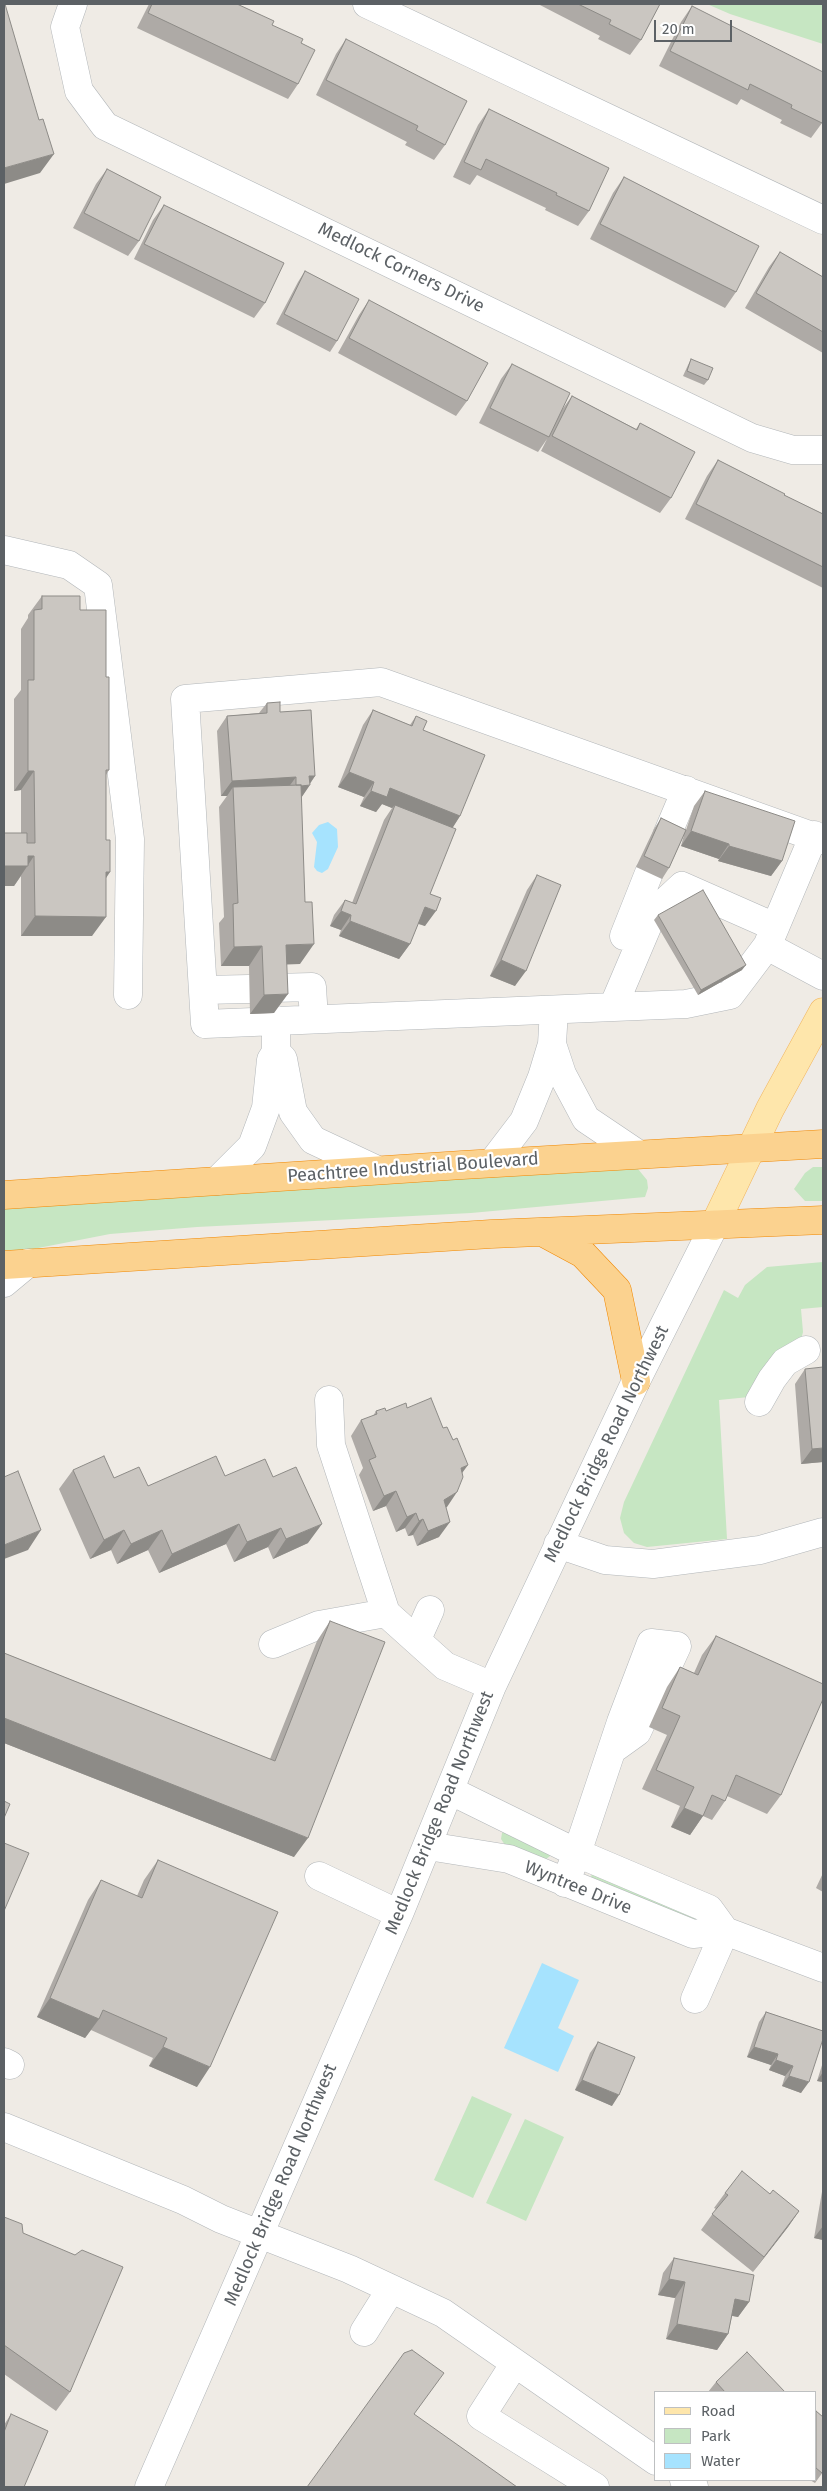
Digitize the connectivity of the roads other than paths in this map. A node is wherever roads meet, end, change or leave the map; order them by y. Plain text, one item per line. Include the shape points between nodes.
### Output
1 (73, 4) edge
2 (367, 4) edge
3 (823, 220) edge
4 (823, 450) edge
5 (4, 550) edge
6 (686, 790) junction
7 (667, 835) edge
8 (819, 838) edge
9 (649, 873) edge
10 (771, 937) junction
11 (823, 976) edge
12 (203, 990) junction
13 (128, 995) dead end
14 (604, 1008) junction
15 (554, 1010) junction
16 (823, 1012) edge
17 (314, 1019) junction
18 (276, 1020) junction
19 (552, 1044) junction
20 (276, 1052) junction
21 (823, 1144) edge
22 (752, 1148) junction
23 (638, 1154) junction
24 (492, 1163) junction
25 (378, 1170) junction
26 (217, 1181) junction
27 (8, 1190) edge
28 (823, 1220) edge
29 (714, 1226) junction
30 (543, 1233) junction
31 (16, 1264) edge
32 (4, 1284) edge
33 (806, 1350) dead end
34 (636, 1380) junction
35 (329, 1400) dead end
36 (760, 1402) dead end
37 (823, 1532) edge
38 (558, 1544) junction
39 (430, 1610) dead end
40 (386, 1613) junction
41 (418, 1639) junction
42 (273, 1644) dead end
43 (492, 1686) junction
44 (612, 1750) dead end
45 (451, 1791) junction
46 (428, 1846) junction
47 (578, 1852) junction
48 (319, 1876) dead end
49 (565, 1883) junction
50 (399, 1914) junction
51 (725, 1931) junction
52 (823, 1968) edge
53 (695, 1999) dead end
54 (4, 2127) edge
55 (261, 2234) junction
56 (391, 2289) junction
57 (364, 2332) dead end
58 (515, 2363) junction
59 (654, 2459) edge
60 (150, 2487) edge
61 (595, 2487) edge

1 - 4 street, Medlock Corners Drive via 65,27 79,92 105,126 752,438 793,450
2 - 3 street
5 - 13 street via 69,565 98,585 130,839
6 - 7 street
6 - 8 street
6 - 12 street via 382,682 185,699
8 - 10 street
9 - 14 street
10 - 11 street
10 - 14 street via 730,995 686,1004
10 - 14 street via 682,886 653,913
12 - 17 street via 312,987
12 - 18 street via 205,1024
14 - 15 street
15 - 17 street
15 - 19 street
16 - 22 main road, Medlock Bridge Road Northwest
17 - 18 street
18 - 20 street
19 - 23 street via 562,1074 586,1119
19 - 24 street via 524,1121
20 - 25 street via 283,1059 293,1112 313,1140
20 - 26 street via 271,1060 266,1108 252,1146
21 - 22 highway, Peachtree Industrial Boulevard
22 - 23 highway, Peachtree Industrial Boulevard
22 - 29 main road, Medlock Bridge Road Northwest
23 - 24 highway, Peachtree Industrial Boulevard
24 - 25 highway, Peachtree Industrial Boulevard
25 - 26 highway, Peachtree Industrial Boulevard
26 - 27 highway, Peachtree Industrial Boulevard
28 - 29 highway
29 - 30 highway
29 - 34 street, Medlock Bridge Road Northwest
30 - 31 highway
30 - 34 highway via 583,1254 616,1290
31 - 32 street
33 - 36 street via 785,1362
34 - 38 street, Medlock Bridge Road Northwest
35 - 40 street via 331,1445
37 - 38 street via 760,1550 653,1564 605,1560
38 - 43 street, Medlock Bridge Road Northwest
39 - 41 street
40 - 41 street
40 - 42 street via 319,1625
41 - 43 street via 445,1666
43 - 45 street, Medlock Bridge Road Northwest
44 - 47 street
45 - 46 street, Medlock Bridge Road Northwest
45 - 47 street, Wyntree Drive
46 - 49 street, Wyntree Drive via 509,1859
46 - 50 street, Medlock Bridge Road Northwest
47 - 49 street
47 - 51 street, Wyntree Drive via 709,1909
48 - 50 street
49 - 51 street, Wyntree Drive via 693,1934
50 - 55 street, Medlock Bridge Road Northwest
51 - 52 street, Wyntree Drive
51 - 53 street
54 - 55 street
55 - 56 street
55 - 60 street, Medlock Bridge Road Northwest
56 - 57 street
56 - 58 street via 443,2313
58 - 59 street
58 - 61 street via 481,2416

